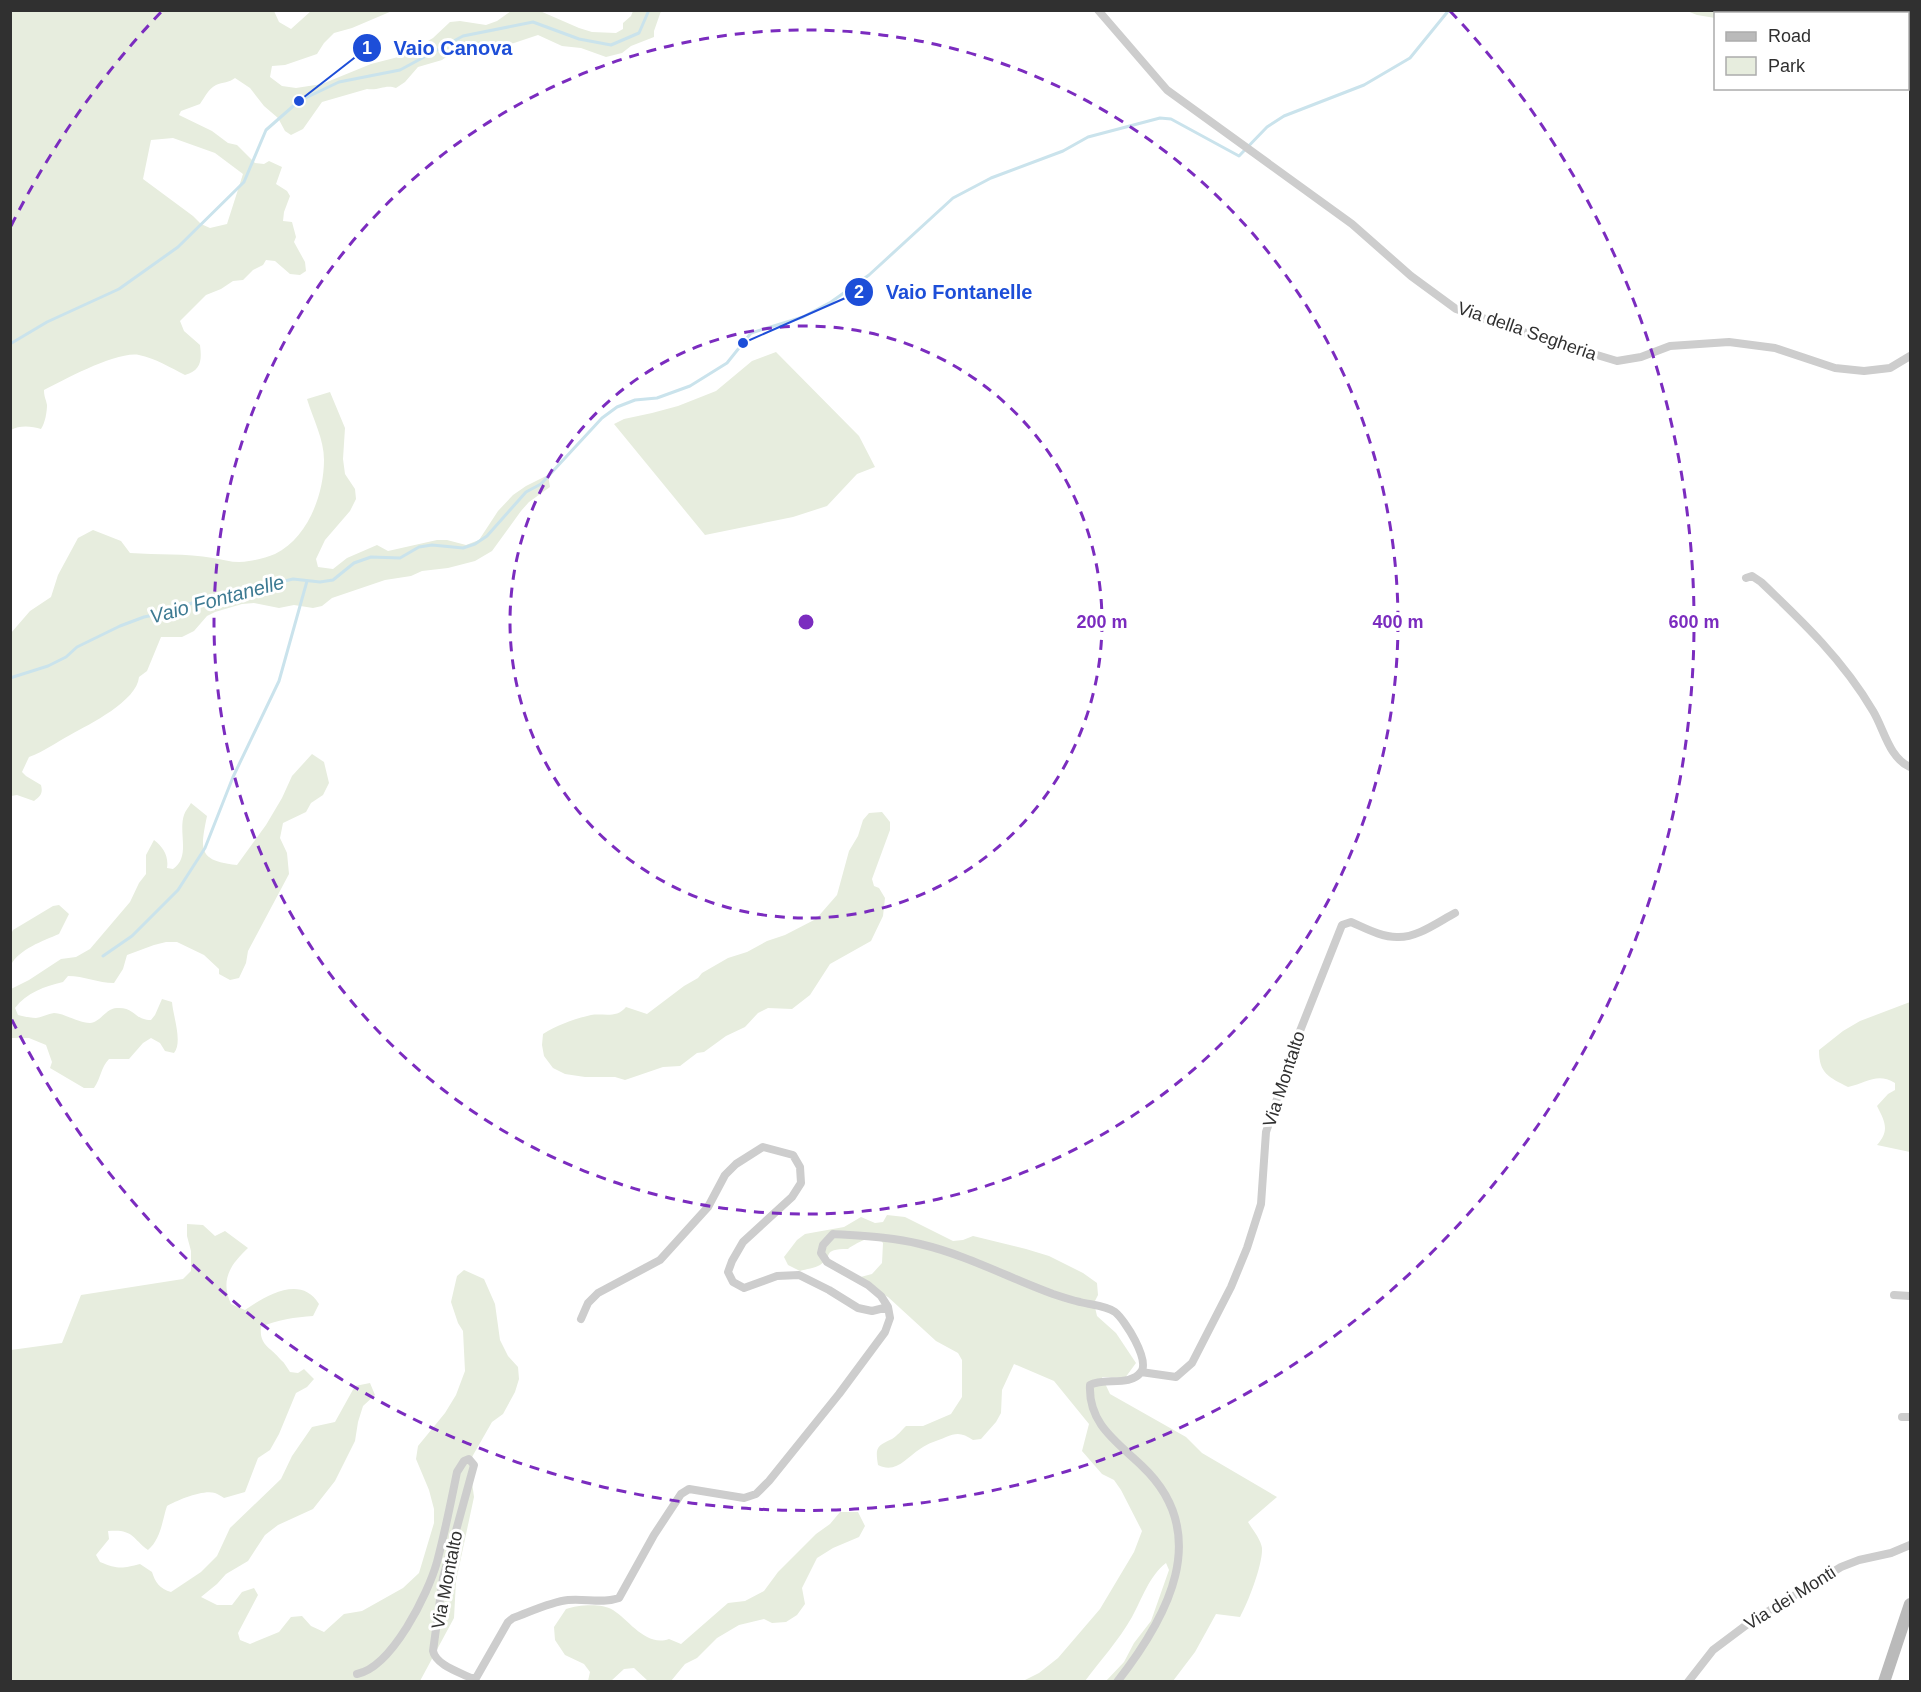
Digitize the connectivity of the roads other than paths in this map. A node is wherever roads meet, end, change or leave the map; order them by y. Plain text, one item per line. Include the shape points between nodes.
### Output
1 (1098, 10) edge
2 (1911, 356) edge
3 (1746, 578) dead end
4 (1911, 767) edge
5 (1455, 913) dead end
6 (1894, 1295) dead end
7 (1911, 1296) edge
8 (888, 1307) junction
9 (581, 1319) dead end
10 (1141, 1372) junction
11 (1911, 1545) edge
12 (1911, 1604) edge
13 (357, 1674) dead end
14 (1117, 1682) edge
15 (1688, 1682) edge
16 (1884, 1682) edge

1 - 2 street, Via della Segheria via 1167,90 1352,224 1456,309 1617,361 1670,346 1729,342 1775,348 1835,368 1864,371 1890,368
3 - 4 street via 1752,576 1761,582 1827,646 1873,710 1896,757
5 - 10 street, Via Montalto via 1419,932 1397,937 1351,922 1342,925 1298,1036 1266,1132 1261,1204 1230,1287 1192,1363 1176,1377
6 - 7 street
8 - 9 street via 872,1311 858,1308 799,1275 777,1276 744,1288 733,1282 728,1272 743,1242 792,1197 801,1183 800,1167 793,1155 763,1147 725,1175 708,1207 660,1260 598,1293
8 - 10 street via 868,1285 827,1262 821,1253 833,1234 919,1243 1051,1293 1105,1307 1116,1313 1143,1355
8 - 13 street, Via Montalto via 890,1318 885,1332 839,1395 756,1494 744,1498 689,1489 681,1494 619,1598 607,1602 565,1600 513,1618 476,1678 439,1661 433,1651 443,1578 474,1465 469,1459 464,1461 457,1472 437,1564 422,1599 402,1637 387,1655 366,1672
10 - 14 street, Via Montalto via 1135,1377 1096,1381 1090,1385 1089,1398 1097,1419 1112,1439 1144,1467 1166,1495 1180,1537 1173,1584 1161,1616
11 - 15 street, Via dei Monti via 1841,1567 1758,1617 1713,1650
12 - 16 street

